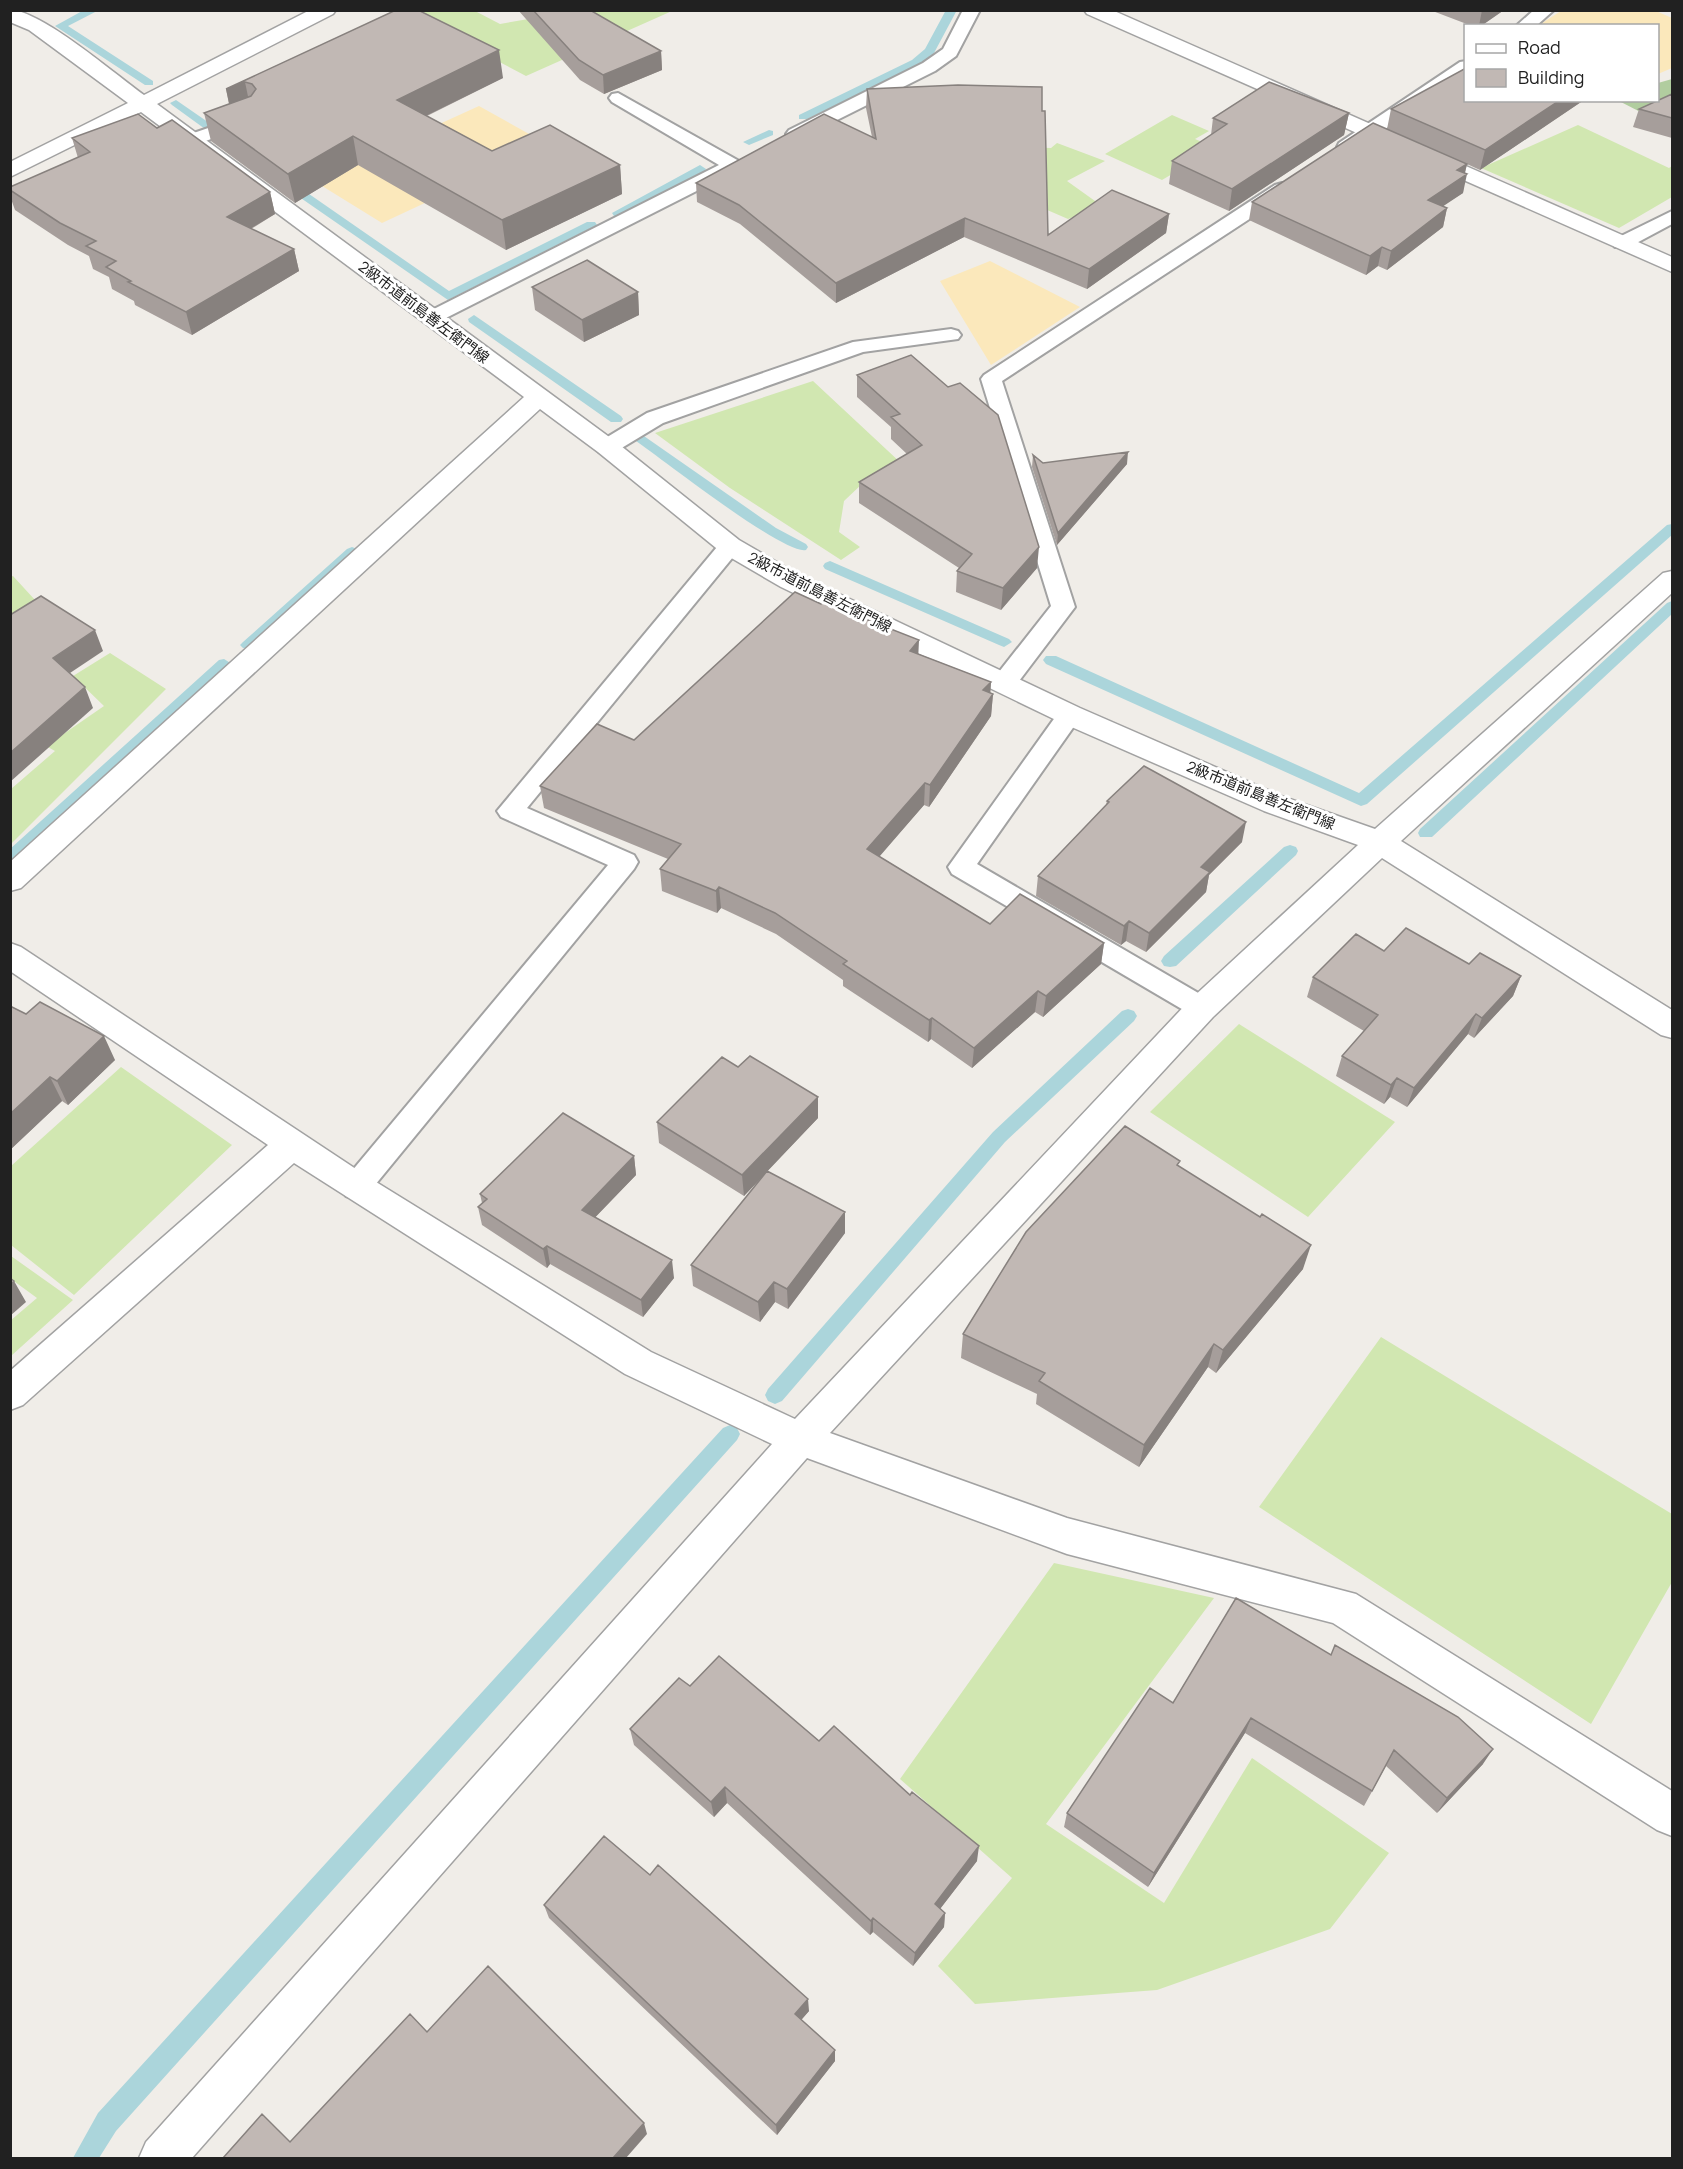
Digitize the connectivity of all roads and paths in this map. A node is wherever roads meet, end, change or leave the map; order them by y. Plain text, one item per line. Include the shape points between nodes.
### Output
1 (326, 10) edge
2 (972, 10) edge
3 (1094, 10) edge
4 (1546, 10) edge
5 (10, 15) edge
6 (1527, 24) edge
7 (1464, 67) edge
8 (618, 98) dead end
9 (143, 104) junction
10 (251, 118) edge
11 (1368, 132) junction
12 (195, 139) junction
13 (773, 145) edge
14 (753, 155) edge
15 (1329, 158) edge
16 (732, 165) junction
17 (10, 171) edge
18 (1299, 178) edge
19 (1672, 217) edge
20 (1622, 243) junction
21 (1672, 265) edge
22 (431, 318) junction
23 (951, 335) dead end
24 (538, 397) junction
25 (607, 447) junction
26 (730, 546) junction
27 (1672, 579) edge
28 (1004, 682) junction
29 (1070, 715) junction
30 (1380, 842) junction
31 (10, 880) edge
32 (10, 955) edge
33 (1202, 1008) junction
34 (1672, 1026) edge
35 (292, 1144) junction
36 (356, 1186) junction
37 (10, 1394) edge
38 (800, 1439) junction
39 (1672, 1815) edge
40 (162, 2158) edge

1 - 9 street
2 - 13 lane via 950,52 928,67
3 - 11 street
4 - 6 lane
5 - 9 street, 2級市道前島善左衛門線 via 36,26
7 - 11 lane
8 - 16 lane
9 - 12 street, 2級市道前島善左衛門線
9 - 17 street
10 - 12 lane
11 - 15 lane
11 - 20 street
12 - 22 street, 2級市道前島善左衛門線
14 - 16 lane
16 - 22 lane
18 - 28 lane via 991,379 1063,607
19 - 20 lane
20 - 21 street
22 - 24 street, 2級市道前島善左衛門線
23 - 25 lane via 860,346 655,418
24 - 25 street, 2級市道前島善左衛門線
24 - 31 street
25 - 26 street, 2級市道前島善左衛門線
26 - 28 street, 2級市道前島善左衛門線 via 790,581
26 - 36 lane via 510,811 625,862
27 - 30 street
28 - 29 street, 2級市道前島善左衛門線
29 - 30 street, 2級市道前島善左衛門線 via 1274,804
29 - 33 lane via 960,867
30 - 33 street
30 - 34 street, 2級市道前島善左衛門線
32 - 35 street
33 - 38 street
35 - 36 street
35 - 37 street
36 - 38 street via 638,1363
38 - 39 street via 1067,1536 1342,1607
38 - 40 street

